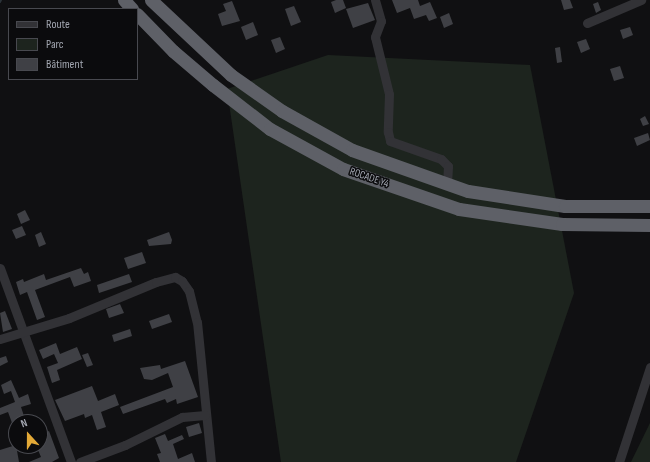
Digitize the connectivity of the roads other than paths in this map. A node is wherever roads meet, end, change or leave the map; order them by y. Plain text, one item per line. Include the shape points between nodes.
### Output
1 (124, 0) edge
2 (151, 0) edge
3 (375, 0) edge
4 (641, 0) edge
5 (131, 8) edge
6 (138, 15) edge
7 (587, 23) dead end
8 (447, 184) junction
9 (650, 206) edge
10 (650, 225) edge
11 (0, 268) edge
12 (24, 333) junction
13 (0, 339) edge
14 (650, 367) edge
15 (205, 415) junction
16 (71, 462) edge
17 (80, 462) edge
18 (211, 462) edge
19 (619, 462) edge

1 - 5 highway
2 - 8 highway, ROCADE Y4 via 231,75 282,111 352,150
3 - 8 street via 381,21 375,37 389,94 390,142 441,159 448,166
4 - 7 street
6 - 10 highway, ROCADE Y4 via 173,50 251,114 270,128 343,169 460,209 562,224
8 - 9 highway, ROCADE Y4 via 468,191 565,206
11 - 12 street
12 - 13 street
12 - 15 street via 69,318 120,295 175,277 182,281 189,292 197,322
12 - 16 street
14 - 19 street
15 - 17 street via 182,417 125,445
15 - 18 street

